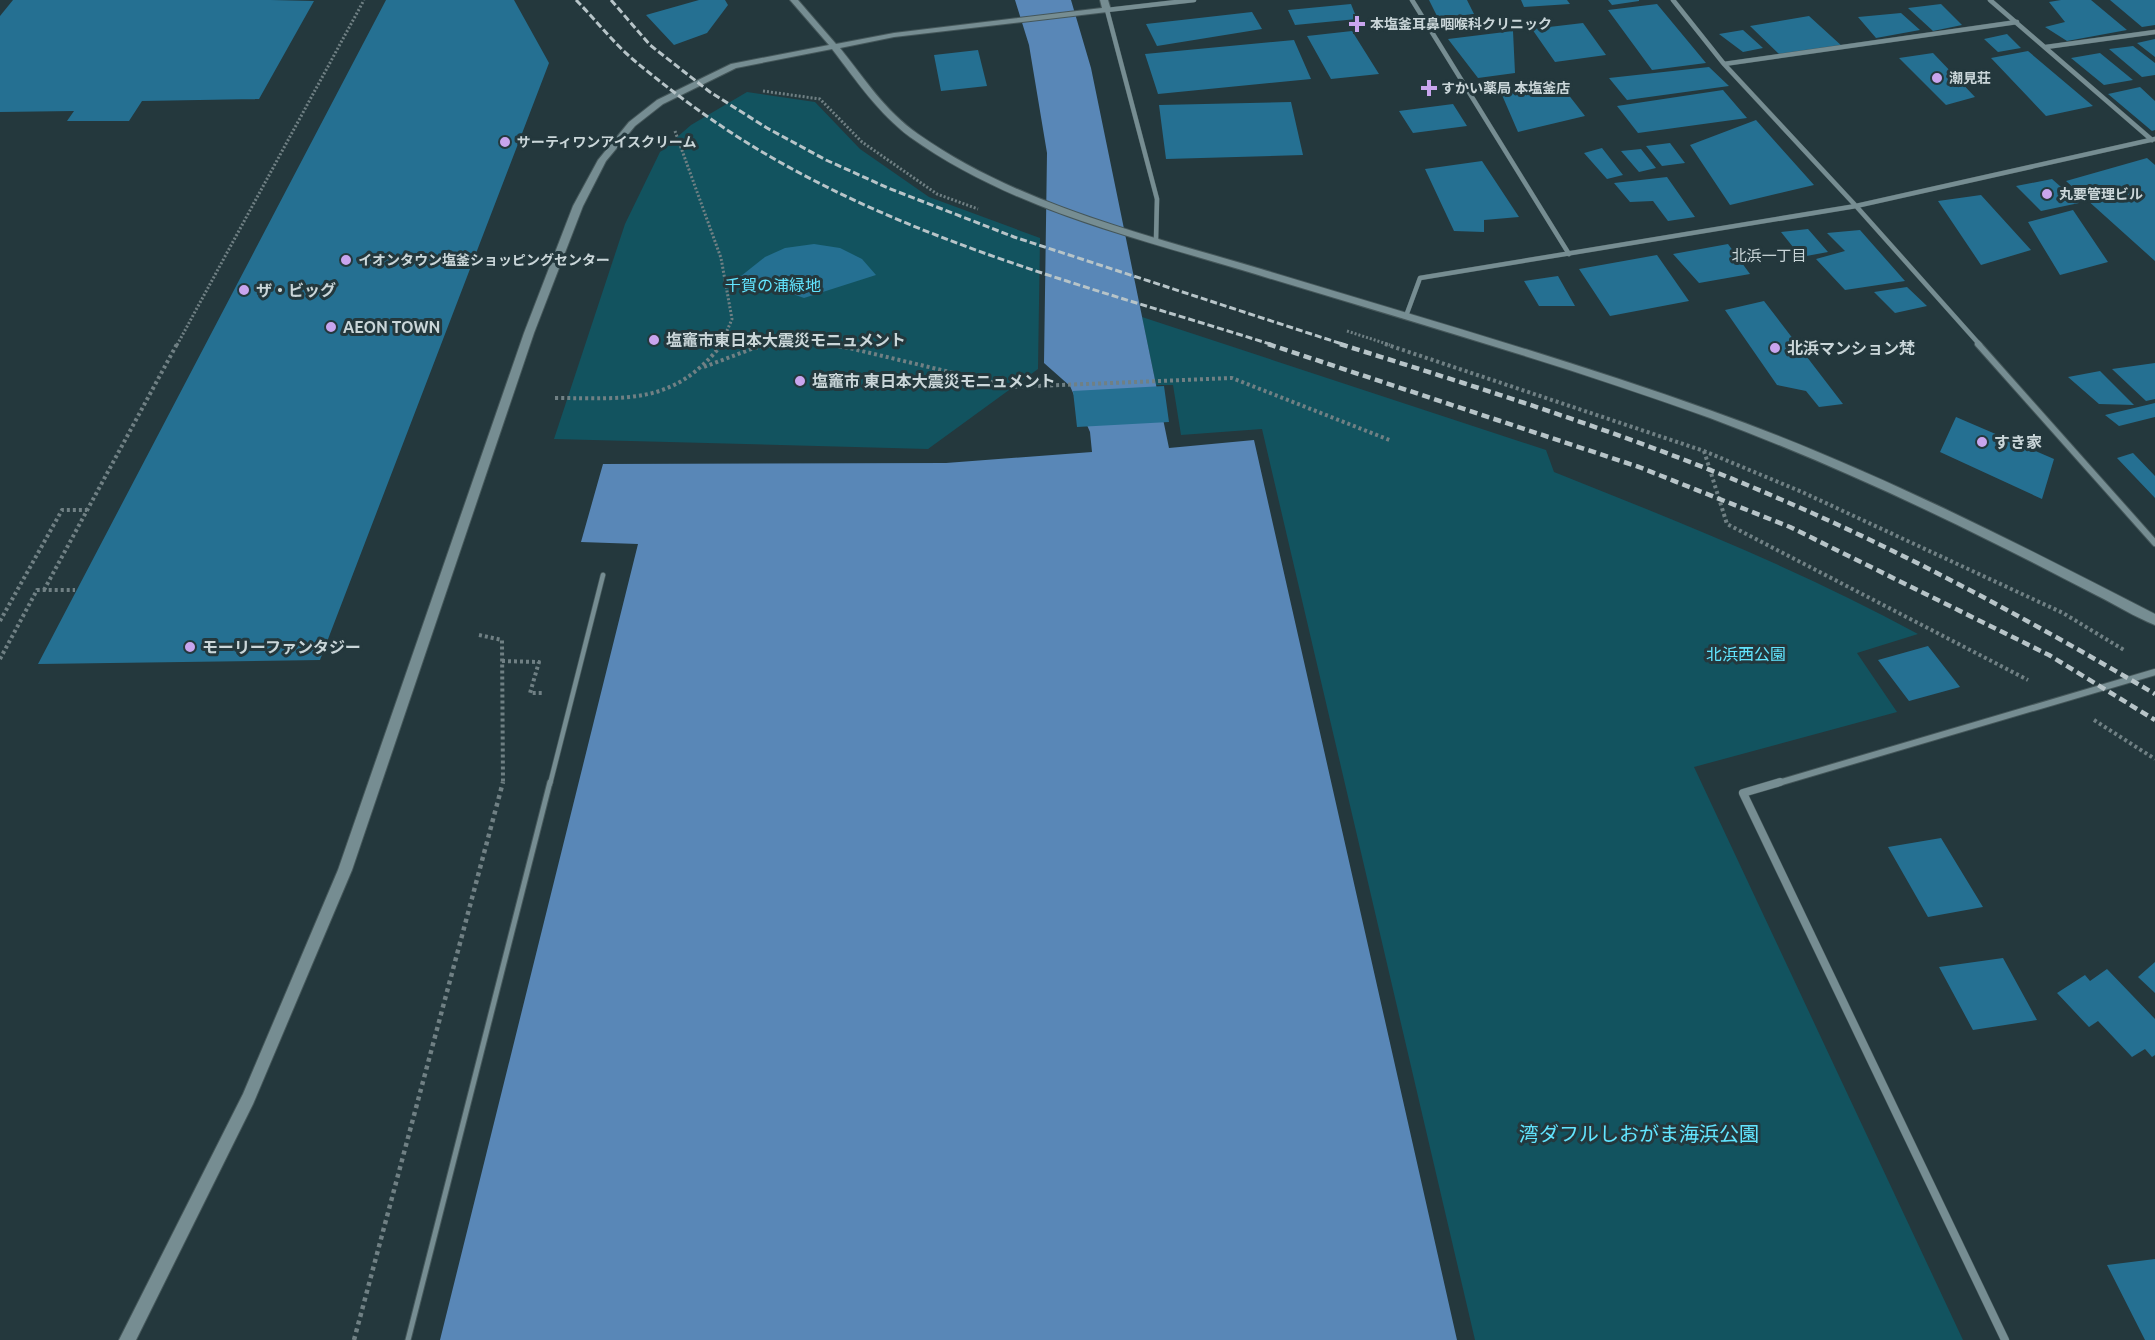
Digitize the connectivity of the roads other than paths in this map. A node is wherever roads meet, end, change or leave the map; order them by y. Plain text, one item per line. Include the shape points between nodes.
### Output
1 (794, 0) edge
2 (1104, 0) edge
3 (1194, 0) edge
4 (1412, 0) edge
5 (1673, 0) edge
6 (1990, 0) edge
7 (1107, 10) junction
8 (2017, 22) junction
9 (2155, 32) edge
10 (833, 45) junction
11 (2046, 47) junction
12 (1724, 64) junction
13 (2154, 140) edge
14 (1856, 206) junction
15 (1156, 240) junction
16 (1569, 254) junction
17 (1406, 316) junction
18 (2155, 543) edge
19 (603, 575) dead end
20 (2155, 620) edge
21 (2155, 672) edge
22 (127, 1340) edge
23 (408, 1340) edge
24 (2005, 1340) edge

1 - 10 street
2 - 7 street
3 - 7 street
4 - 16 street
5 - 12 street
6 - 8 street
7 - 10 street
7 - 15 street via 1157,199
8 - 11 street
8 - 12 street
9 - 11 street
10 - 15 street via 881,108 957,164 1040,202
10 - 22 street via 747,62 711,76 660,102 632,124 602,160 578,206 530,333 345,870 248,1099
11 - 13 street
12 - 14 street
13 - 14 street
14 - 16 street
14 - 18 street
15 - 17 street
16 - 17 street via 1420,279
17 - 20 street via 1713,416 1886,486
19 - 23 lane
21 - 24 street via 1743,793

